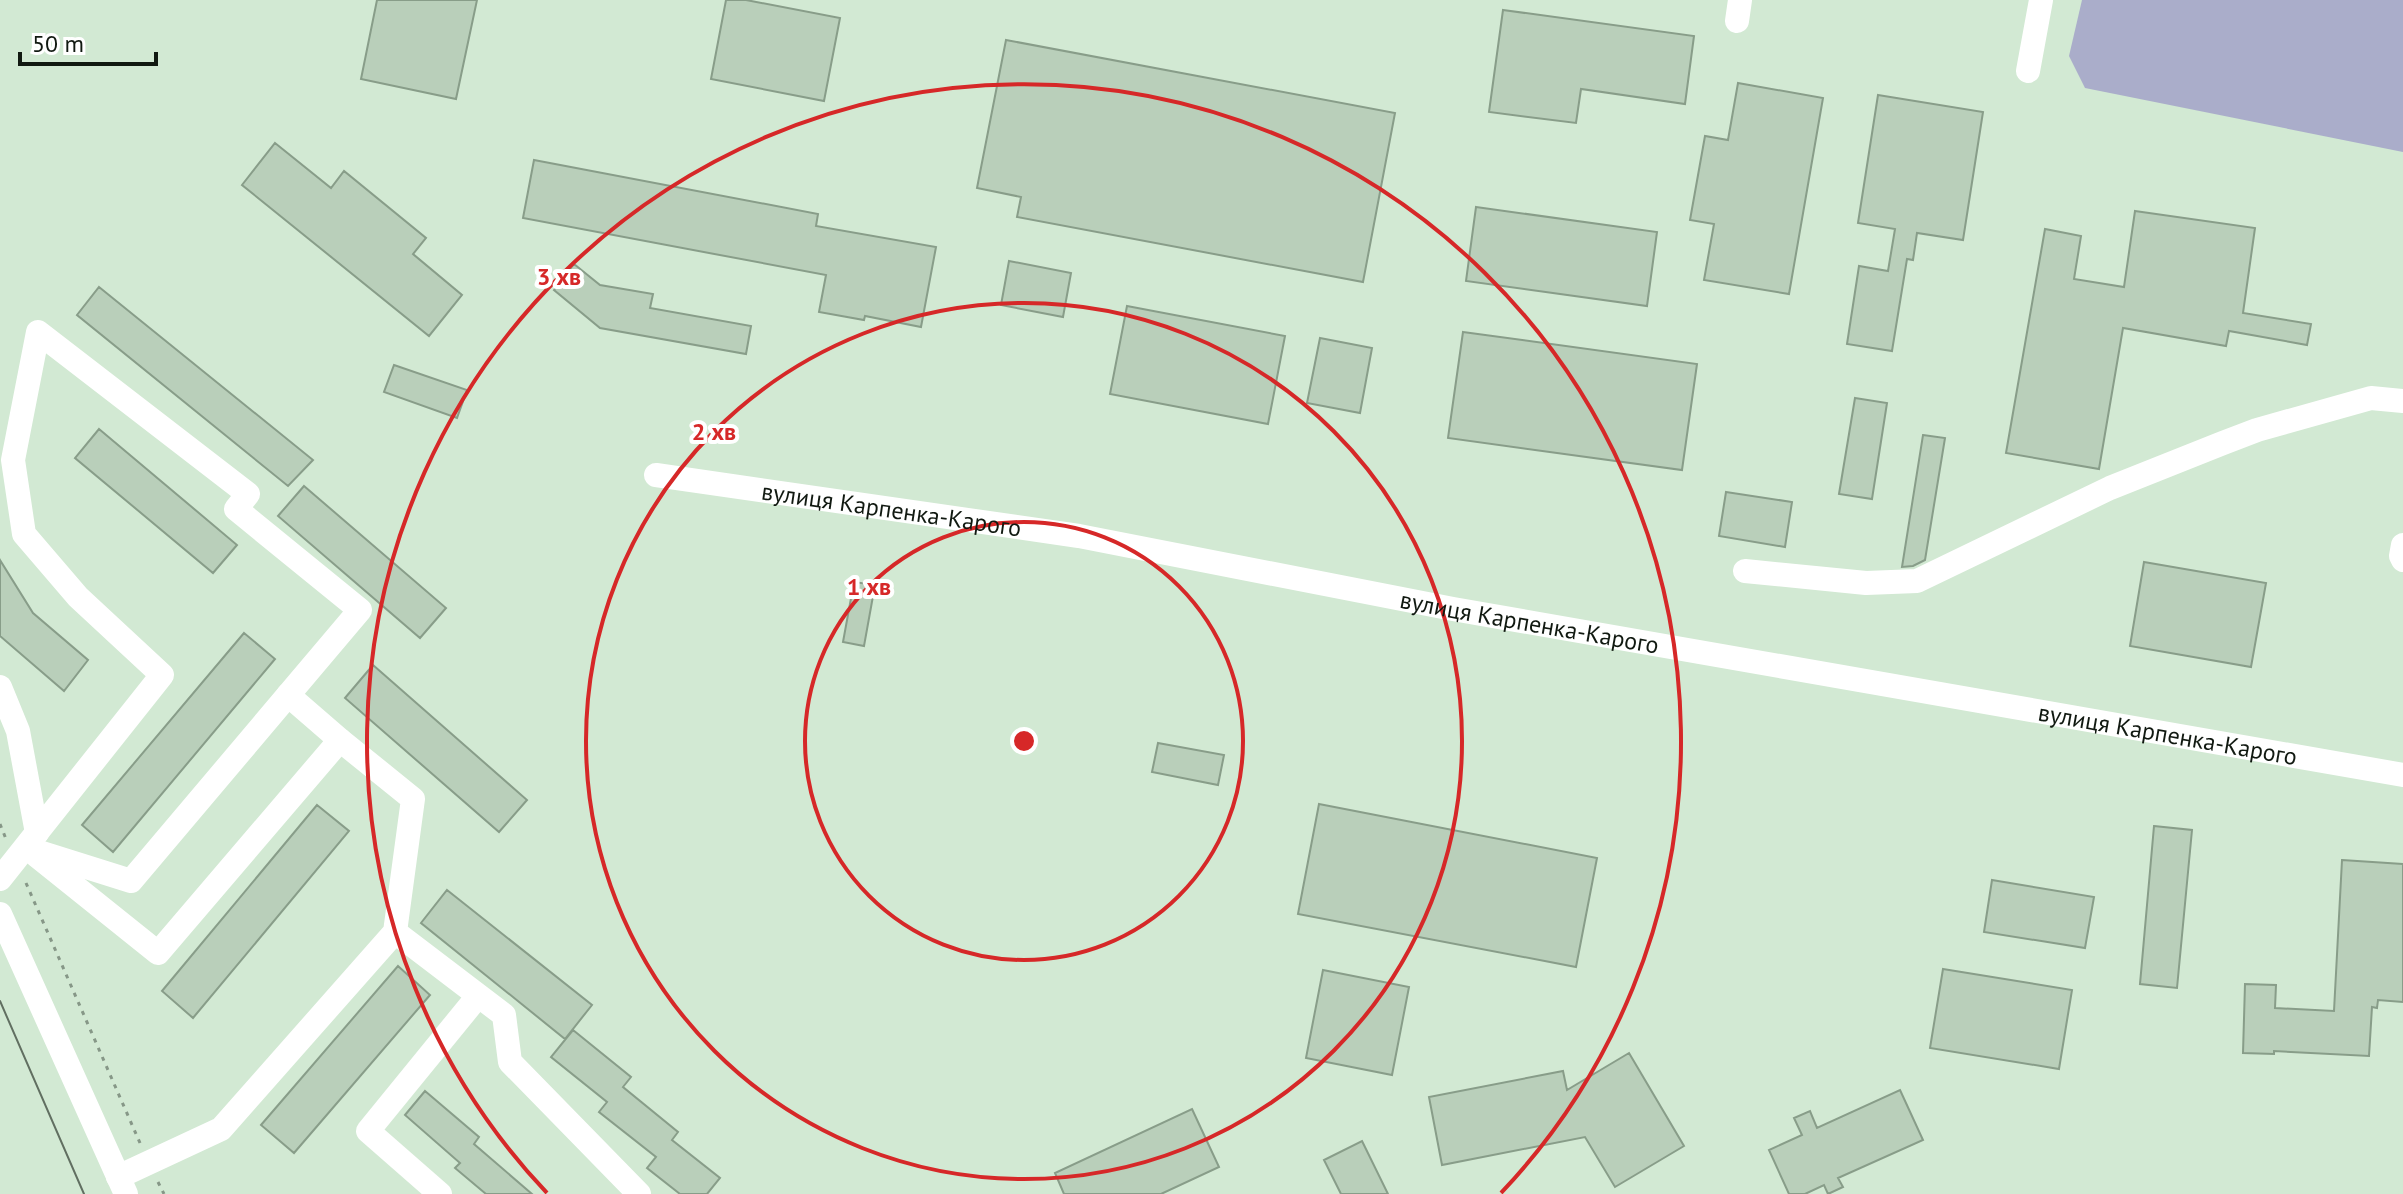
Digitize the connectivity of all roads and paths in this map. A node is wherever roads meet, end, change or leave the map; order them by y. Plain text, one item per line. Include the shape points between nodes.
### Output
1 (2041, 0) edge
2 (2028, 71) dead end
3 (2403, 401) edge
4 (656, 475) dead end
5 (2403, 545) edge
6 (2403, 560) edge
7 (1745, 571) dead end
8 (0, 687) edge
9 (288, 695) junction
10 (340, 740) junction
11 (2403, 775) edge
12 (0, 824) edge
13 (20, 855) edge
14 (0, 914) edge
15 (395, 932) junction
16 (478, 996) junction
17 (149, 1163) junction
18 (122, 1186) edge
19 (164, 1194) edge
20 (440, 1194) edge
21 (639, 1194) edge

1 - 2 street
3 - 7 street via 2371,398 2235,438 2110,488 1917,581 1866,583
4 - 11 street, вулиця Карпенка-Карого via 1079,536 1453,609
5 - 6 street
8 - 13 street via 18,731
9 - 10 street
9 - 13 street via 131,881
9 - 13 street via 360,610 236,509 248,494 38,332 13,460 24,534 78,597 162,675
10 - 13 street via 158,953
10 - 15 street via 413,799
12 - 13 path
13 - 17 path
14 - 18 street
15 - 16 street
15 - 17 street via 221,1129
16 - 20 street via 368,1131
16 - 21 street via 504,1015 510,1062
17 - 18 street
17 - 19 path

